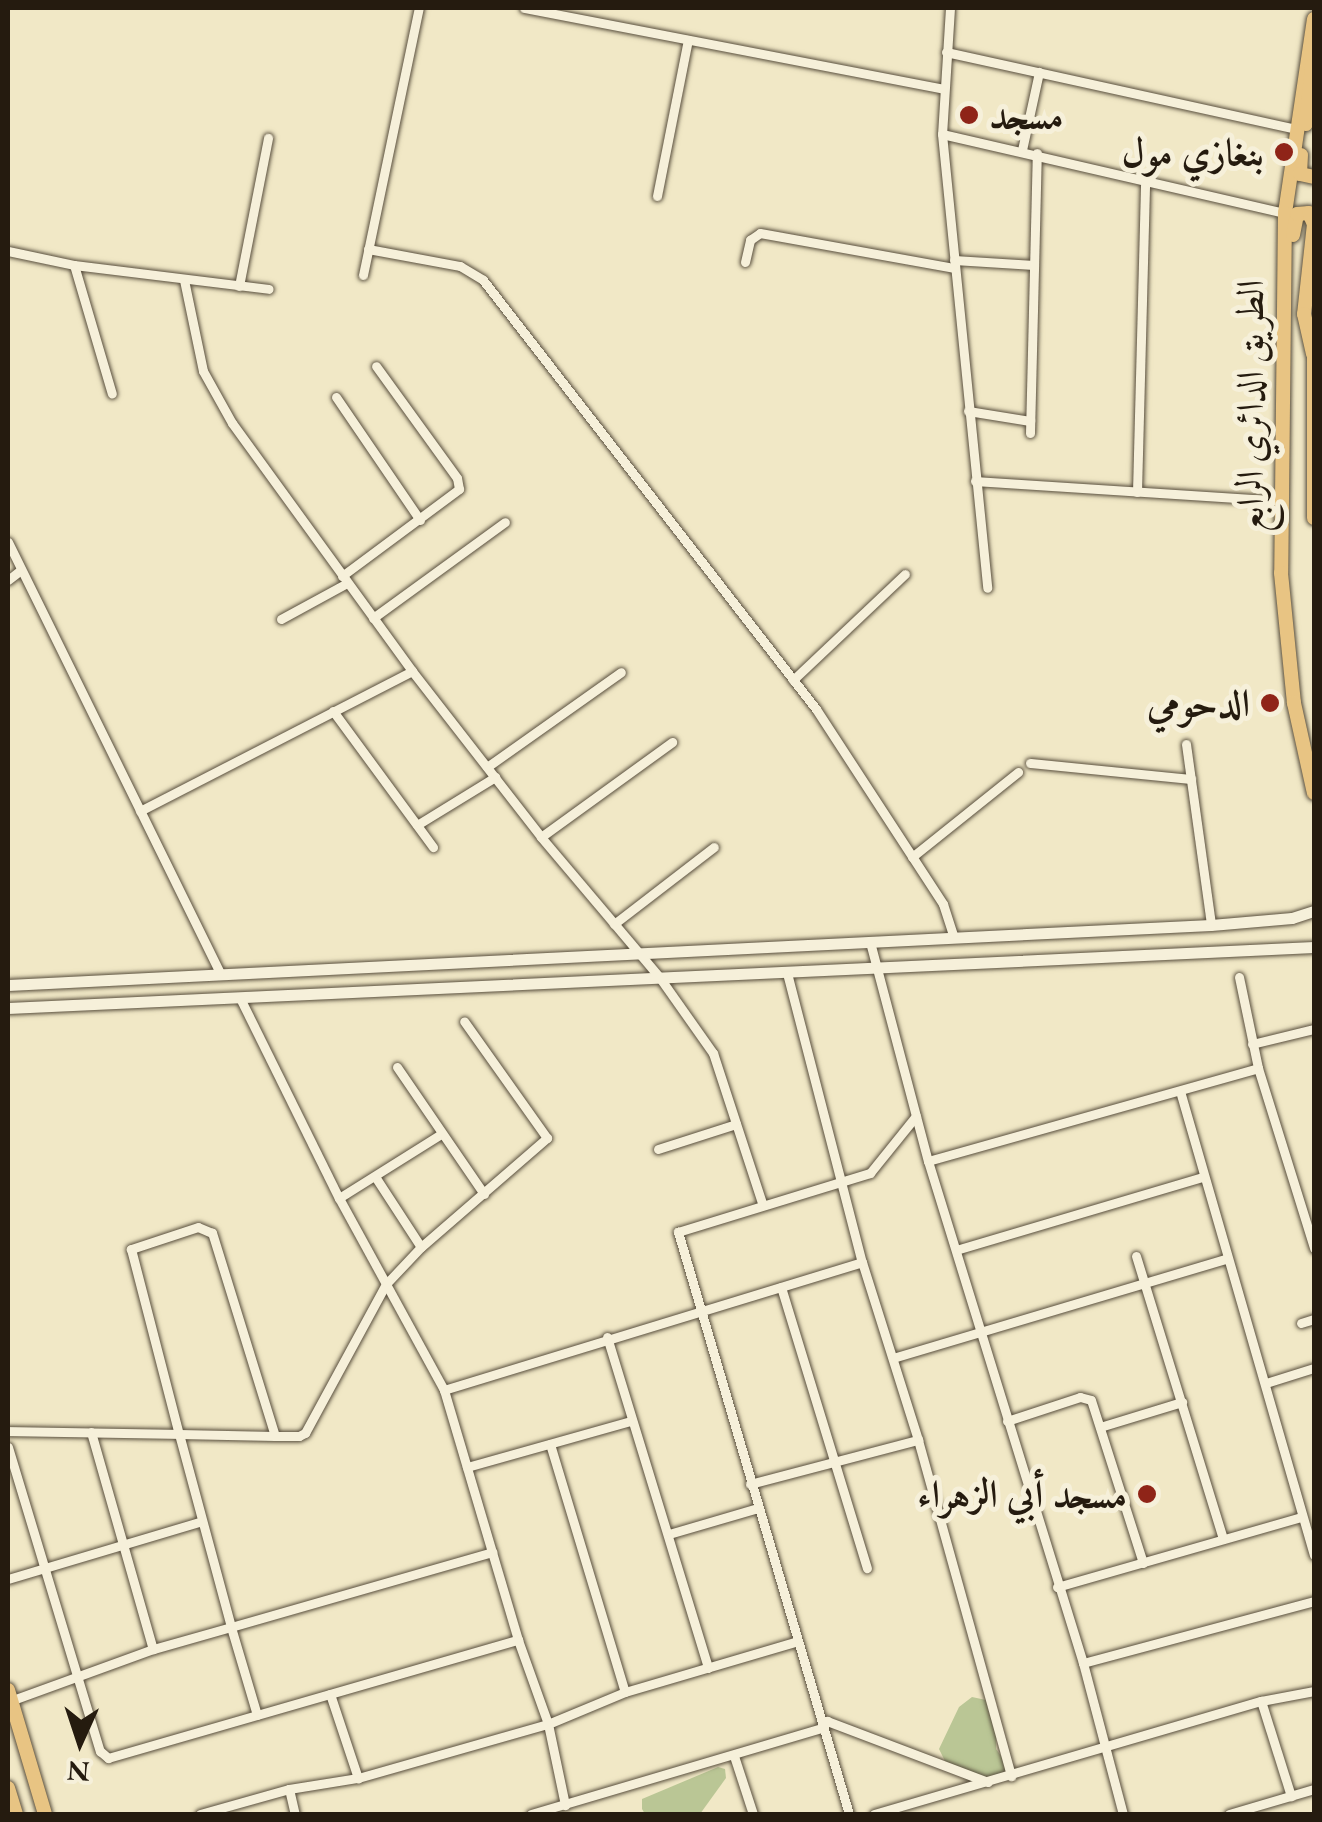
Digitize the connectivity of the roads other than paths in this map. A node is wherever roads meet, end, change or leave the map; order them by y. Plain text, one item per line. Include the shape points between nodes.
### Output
1 (418, 8) edge
2 (524, 8) edge
3 (950, 8) edge
4 (1314, 19) edge
5 (688, 40) junction
6 (1308, 51) junction
7 (946, 52) junction
8 (1039, 72) junction
9 (943, 89) junction
10 (1296, 129) junction
11 (942, 134) junction
12 (268, 138) dead end
13 (1022, 150) junction
14 (1038, 153) junction
15 (1314, 177) edge
16 (1146, 179) junction
17 (657, 196) dead end
18 (1285, 213) junction
19 (368, 249) junction
20 (8, 251) edge
21 (745, 262) dead end
22 (954, 264) junction
23 (74, 265) junction
24 (1034, 265) junction
25 (363, 274) dead end
26 (184, 280) junction
27 (238, 286) junction
28 (269, 288) dead end
29 (1282, 292) junction
30 (1314, 326) edge
31 (1313, 354) edge
32 (376, 366) dead end
33 (112, 394) dead end
34 (336, 398) dead end
35 (968, 411) junction
36 (1030, 421) junction
37 (1030, 433) dead end
38 (1313, 442) edge
39 (975, 481) junction
40 (1137, 492) junction
41 (1282, 501) junction
42 (1314, 518) edge
43 (420, 520) junction
44 (505, 522) dead end
45 (8, 542) edge
46 (21, 570) junction
47 (905, 574) dead end
48 (8, 580) edge
49 (345, 580) junction
50 (987, 588) dead end
51 (281, 618) dead end
52 (373, 618) junction
53 (412, 671) junction
54 (621, 672) dead end
55 (793, 680) junction
56 (334, 711) junction
57 (672, 742) dead end
58 (1186, 744) dead end
59 (1030, 763) dead end
60 (487, 767) junction
61 (1018, 772) dead end
62 (495, 777) junction
63 (1191, 779) junction
64 (1314, 793) edge
65 (140, 811) junction
66 (416, 825) junction
67 (541, 837) junction
68 (714, 847) dead end
69 (433, 848) dead end
70 (912, 857) junction
71 (1314, 911) edge
72 (614, 924) junction
73 (1210, 924) junction
74 (954, 937) junction
75 (870, 942) junction
76 (1314, 947) edge
77 (638, 953) junction
78 (875, 969) junction
79 (787, 973) junction
80 (221, 974) junction
81 (660, 978) junction
82 (1239, 978) dead end
83 (8, 985) edge
84 (240, 998) junction
85 (8, 1008) edge
86 (464, 1022) dead end
87 (1314, 1029) edge
88 (1252, 1044) junction
89 (397, 1066) dead end
90 (1258, 1068) junction
91 (1180, 1091) junction
92 (916, 1116) junction
93 (736, 1124) junction
94 (441, 1134) junction
95 (658, 1149) dead end
96 (928, 1161) junction
97 (1202, 1177) junction
98 (376, 1178) junction
99 (841, 1182) junction
100 (484, 1194) junction
101 (339, 1198) junction
102 (762, 1203) junction
103 (421, 1248) junction
104 (1314, 1248) edge
105 (956, 1250) junction
106 (1136, 1256) dead end
107 (1226, 1259) junction
108 (862, 1262) junction
109 (386, 1284) junction
110 (1146, 1286) junction
111 (780, 1287) junction
112 (699, 1313) junction
113 (1314, 1319) edge
114 (1301, 1323) dead end
115 (982, 1334) junction
116 (607, 1338) junction
117 (893, 1358) junction
118 (1314, 1368) edge
119 (1266, 1383) junction
120 (444, 1390) junction
121 (1182, 1402) junction
122 (630, 1421) junction
123 (1006, 1421) junction
124 (1100, 1427) junction
125 (8, 1430) edge
126 (91, 1432) junction
127 (179, 1434) junction
128 (275, 1436) junction
129 (918, 1440) junction
130 (550, 1444) junction
131 (8, 1447) edge
132 (833, 1462) junction
133 (467, 1467) junction
134 (750, 1484) junction
135 (758, 1508) junction
136 (1302, 1517) junction
137 (202, 1521) junction
138 (670, 1534) junction
139 (1223, 1540) junction
140 (123, 1544) junction
141 (492, 1552) junction
142 (1314, 1555) edge
143 (1143, 1563) junction
144 (44, 1568) junction
145 (867, 1568) dead end
146 (8, 1579) edge
147 (1057, 1587) junction
148 (1314, 1601) edge
149 (231, 1627) junction
150 (518, 1640) junction
151 (798, 1641) junction
152 (153, 1649) junction
153 (1083, 1663) junction
154 (708, 1668) junction
155 (79, 1676) junction
156 (1314, 1691) edge
157 (625, 1692) junction
158 (330, 1694) junction
159 (9, 1695) edge
160 (1261, 1701) junction
161 (257, 1715) junction
162 (548, 1724) junction
163 (822, 1728) junction
164 (1105, 1747) junction
165 (734, 1756) junction
166 (1011, 1776) junction
167 (358, 1778) junction
168 (988, 1782) junction
169 (8, 1788) edge
170 (1314, 1789) edge
171 (289, 1790) junction
172 (1291, 1796) junction
173 (564, 1805) junction
174 (12, 1809) edge
175 (45, 1814) edge
176 (200, 1814) edge
177 (296, 1814) edge
178 (531, 1814) edge
179 (753, 1814) edge
180 (849, 1814) edge
181 (874, 1814) edge
182 (1123, 1814) edge
183 (1230, 1814) edge

1 - 19 street
2 - 5 street
3 - 7 street
4 - 6 main road, الطريق الدائري الرابع
5 - 9 street
5 - 17 street
6 - 10 main road, الطريق الدائري الرابع
6 - 15 main road via 1313,86 1298,170
7 - 8 street
7 - 9 street
8 - 10 street
8 - 13 street
9 - 11 street
10 - 18 main road, الطريق الدائري الرابع
11 - 13 street
11 - 22 street
12 - 27 street
13 - 14 street
14 - 16 street
14 - 24 street
16 - 18 street
16 - 40 street
18 - 29 main road, الطريق الدائري الرابع
19 - 25 street
19 - 55 street via 460,266 483,280
20 - 23 street
21 - 22 street via 750,240 760,233
22 - 24 street
22 - 35 street
23 - 26 street
23 - 33 street
24 - 36 street
26 - 27 street
26 - 49 street via 212,390
27 - 28 street
29 - 31 main road via 1291,276 1294,218 1305,212 1314,220 1304,314
29 - 41 main road, الطريق الدائري الرابع
30 - 31 main road, الطريق الدائري الرابع
31 - 38 main road, الطريق الدائري الرابع
32 - 43 street via 459,483 456,494
34 - 43 street
35 - 36 street
35 - 39 street
36 - 37 street
38 - 42 main road, الطريق الدائري الرابع
39 - 40 street
39 - 50 street
40 - 41 street
41 - 64 main road, الطريق الدائري الرابع via 1289,667
43 - 49 street
44 - 52 street
45 - 46 street
46 - 48 street
46 - 65 street
47 - 55 street
49 - 51 street
49 - 52 street
52 - 53 street
53 - 56 street
53 - 60 street
54 - 60 street
55 - 70 street
56 - 65 street
56 - 66 street
57 - 67 street
58 - 63 street
59 - 63 street
60 - 62 street
61 - 70 street
62 - 66 street
62 - 67 street
63 - 73 street
65 - 80 street
66 - 69 street
67 - 72 street
68 - 72 street
70 - 74 street
71 - 73 main road
72 - 77 street
73 - 74 main road
74 - 75 main road
75 - 77 main road
75 - 78 street
76 - 78 main road
77 - 80 main road
77 - 81 street
78 - 79 main road
78 - 92 street
79 - 81 main road
79 - 99 street
80 - 83 main road
81 - 84 main road
81 - 93 street via 713,1052
82 - 88 street
84 - 85 main road
84 - 101 street
86 - 100 street via 547,1138
87 - 88 street
88 - 90 street
89 - 94 street
90 - 91 street
90 - 104 street
91 - 96 street
91 - 97 street
92 - 96 street
92 - 99 street via 876,1169
93 - 95 street
93 - 102 street
94 - 98 street
94 - 100 street
96 - 105 street
97 - 105 street
97 - 107 street
98 - 101 street
98 - 103 street
99 - 102 street
99 - 108 street
100 - 103 street
101 - 109 street
102 - 112 street via 678,1232
103 - 109 street
105 - 115 street
106 - 110 street
107 - 110 street
107 - 119 street
108 - 111 street
108 - 117 street
109 - 120 street
109 - 128 street via 311,1427 299,1436
110 - 115 street
110 - 121 street
111 - 112 street
111 - 132 street
112 - 116 street
112 - 134 street
113 - 114 street
115 - 117 street
115 - 123 street
116 - 120 street
116 - 122 street
117 - 129 street
118 - 119 street
119 - 136 street
120 - 133 street
121 - 124 street
121 - 139 street
122 - 130 street
122 - 138 street
123 - 124 street via 1086,1397
123 - 147 street
124 - 143 street
125 - 126 street
126 - 127 street
126 - 140 street
127 - 128 street
127 - 128 street via 130,1255 137,1245 198,1228 212,1233
127 - 137 street
129 - 132 street
129 - 166 street
130 - 133 street
130 - 157 street
131 - 144 street
132 - 134 street
132 - 145 street
133 - 141 street
134 - 135 street
135 - 138 street
135 - 151 street
136 - 139 street
136 - 142 street
137 - 140 street
137 - 149 street
138 - 154 street
139 - 143 street
140 - 144 street
140 - 152 street
141 - 149 street
141 - 150 street
143 - 147 street
144 - 146 street
144 - 155 street
147 - 153 street
148 - 153 street
149 - 152 street
149 - 161 street
150 - 158 street
150 - 162 street
151 - 154 street
151 - 163 street
152 - 155 street
153 - 164 street
154 - 157 street
155 - 159 street
155 - 161 street via 100,1751 108,1758
156 - 160 street
157 - 162 street
158 - 161 street
158 - 167 street
159 - 175 main road
160 - 164 street
160 - 172 street
162 - 167 street
162 - 173 street
163 - 165 street
163 - 168 street via 834,1723
163 - 180 street
164 - 166 street
164 - 182 street
165 - 173 street
165 - 179 street
166 - 168 street
167 - 171 street
168 - 181 street
169 - 174 main road
170 - 172 street
171 - 176 street
171 - 177 street
172 - 183 street
173 - 178 street

